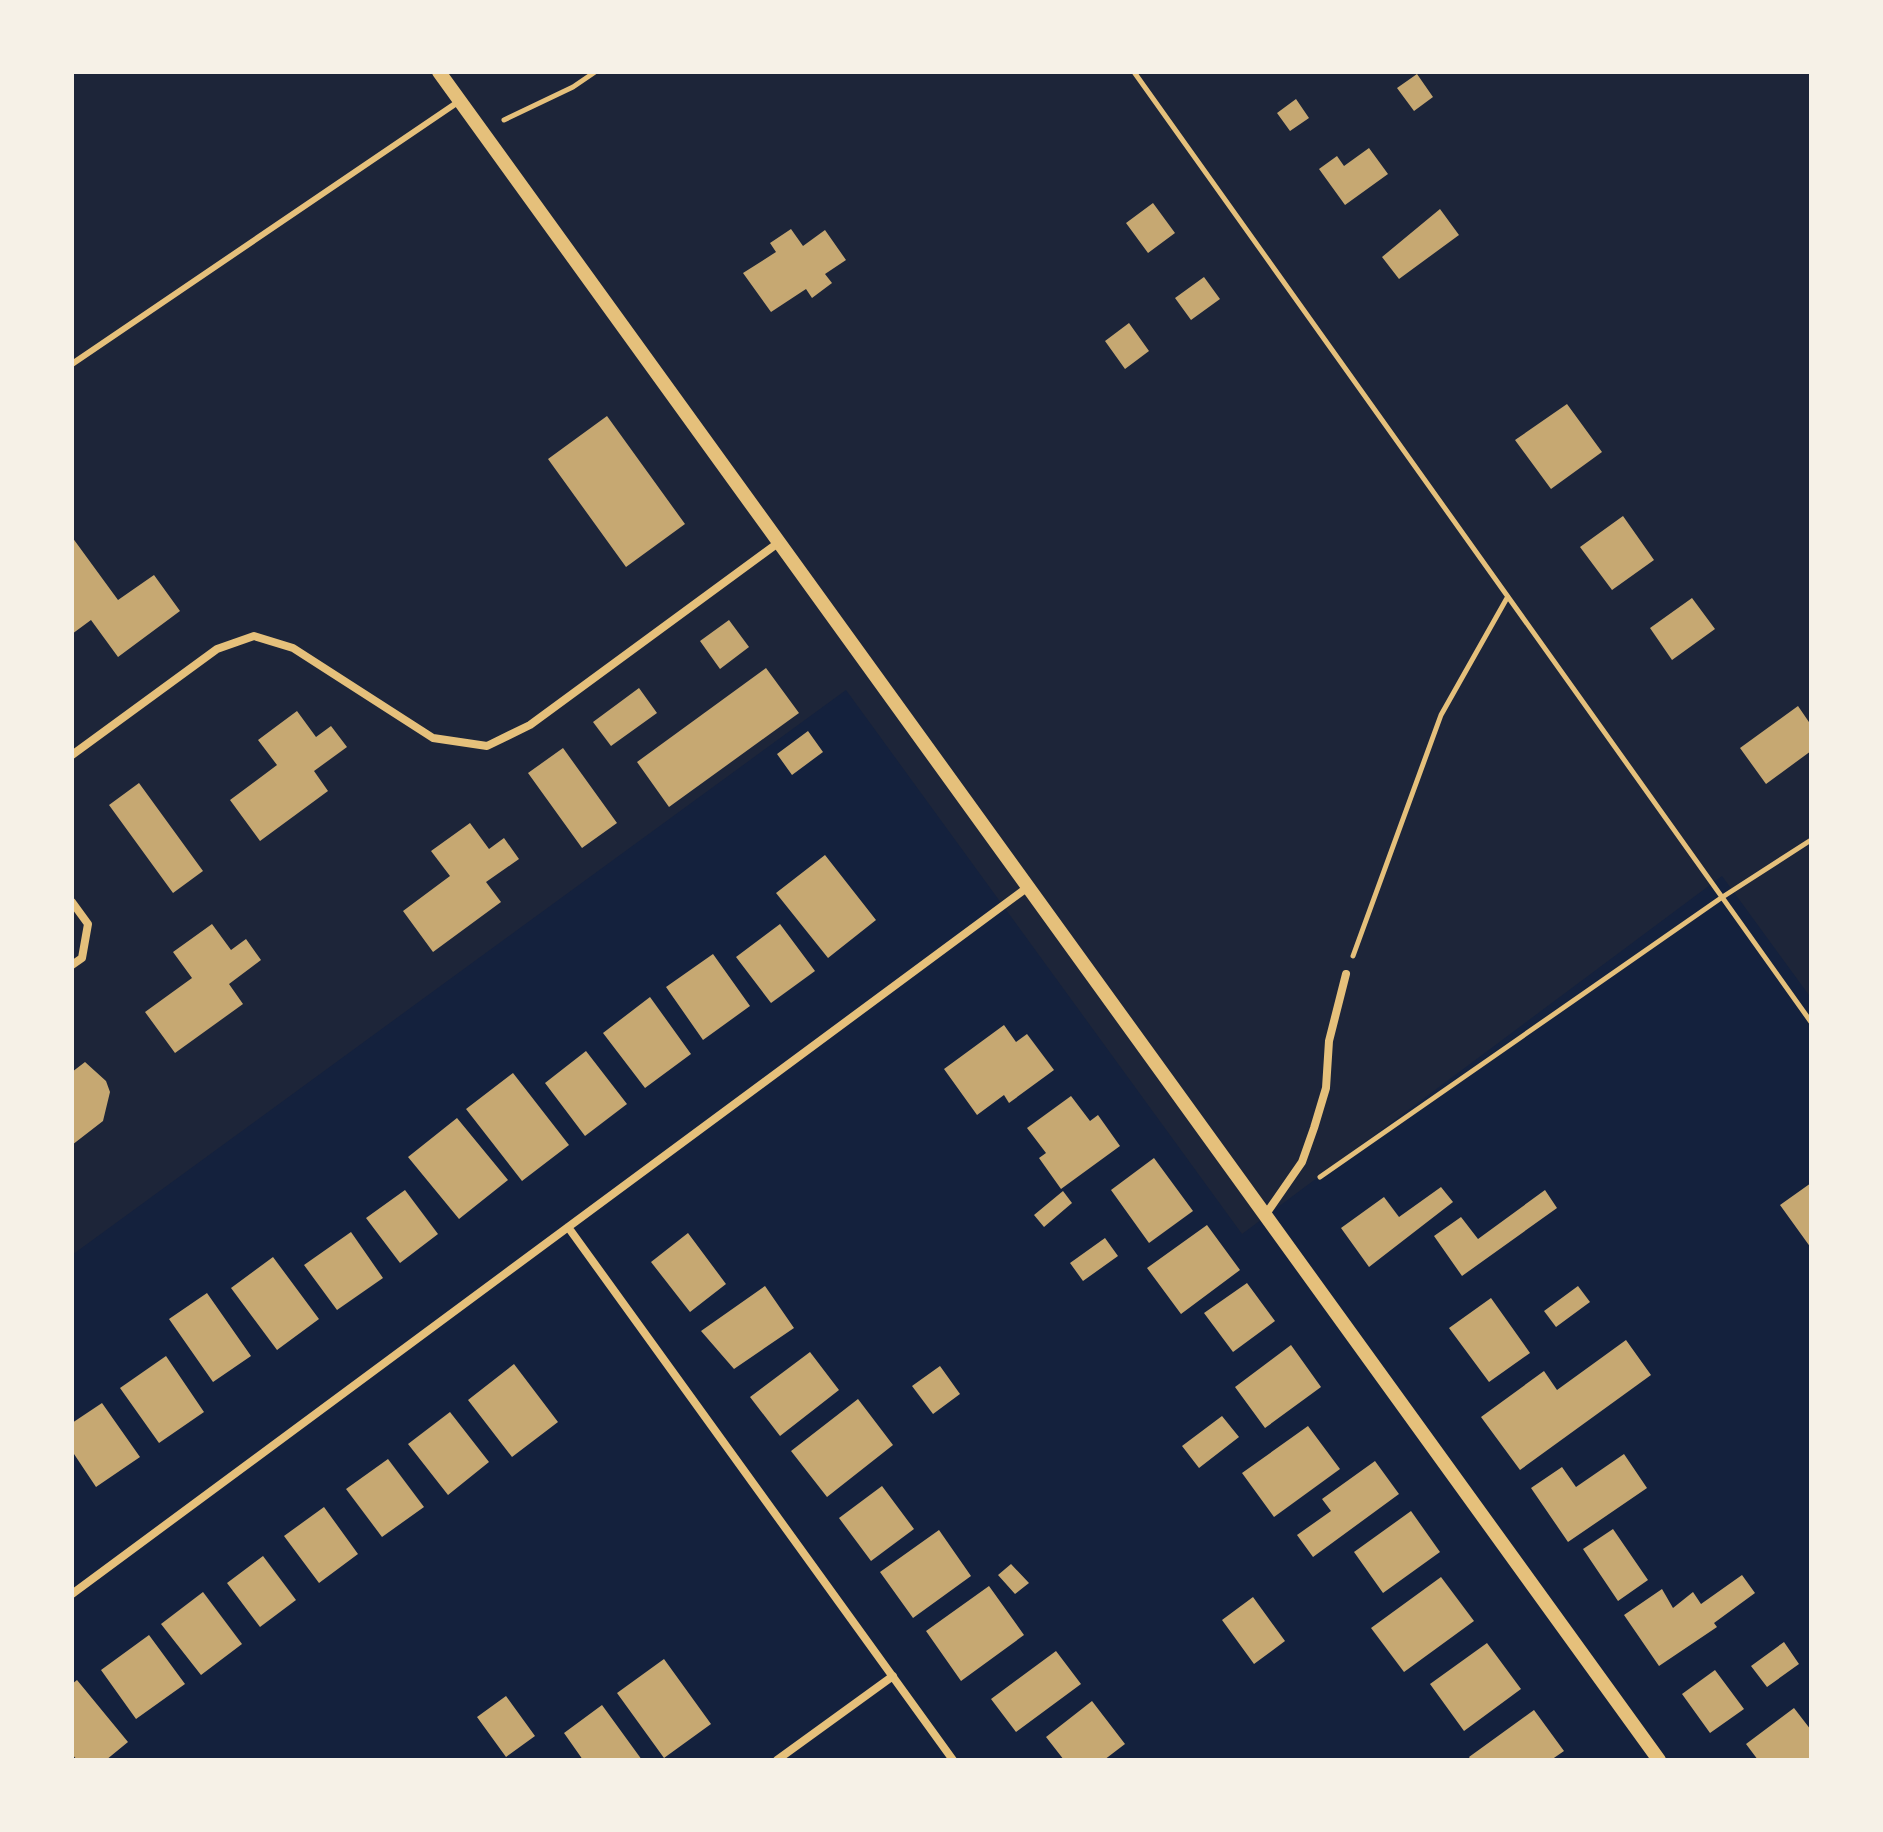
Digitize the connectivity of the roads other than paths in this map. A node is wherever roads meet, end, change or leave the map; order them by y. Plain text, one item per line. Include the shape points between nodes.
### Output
1 (439, 72) edge
2 (461, 100) junction
3 (72, 364) edge
4 (778, 543) junction
5 (72, 755) edge
6 (1029, 887) junction
7 (72, 902) edge
8 (72, 965) edge
9 (1346, 974) road end
10 (1266, 1214) junction
11 (568, 1227) junction
12 (72, 1594) edge
13 (893, 1676) junction
14 (777, 1760) edge
15 (953, 1760) edge
16 (1659, 1760) edge

1 - 2 street
2 - 3 lane
2 - 4 street
4 - 5 street via 530,725 487,746 433,738 293,648 254,636 217,649
4 - 6 street
6 - 10 street
6 - 11 street
7 - 8 street via 88,924 82,958
9 - 10 street via 1314,1128 1302,1162
10 - 16 street
11 - 12 street
11 - 13 street
13 - 14 street
13 - 15 street

